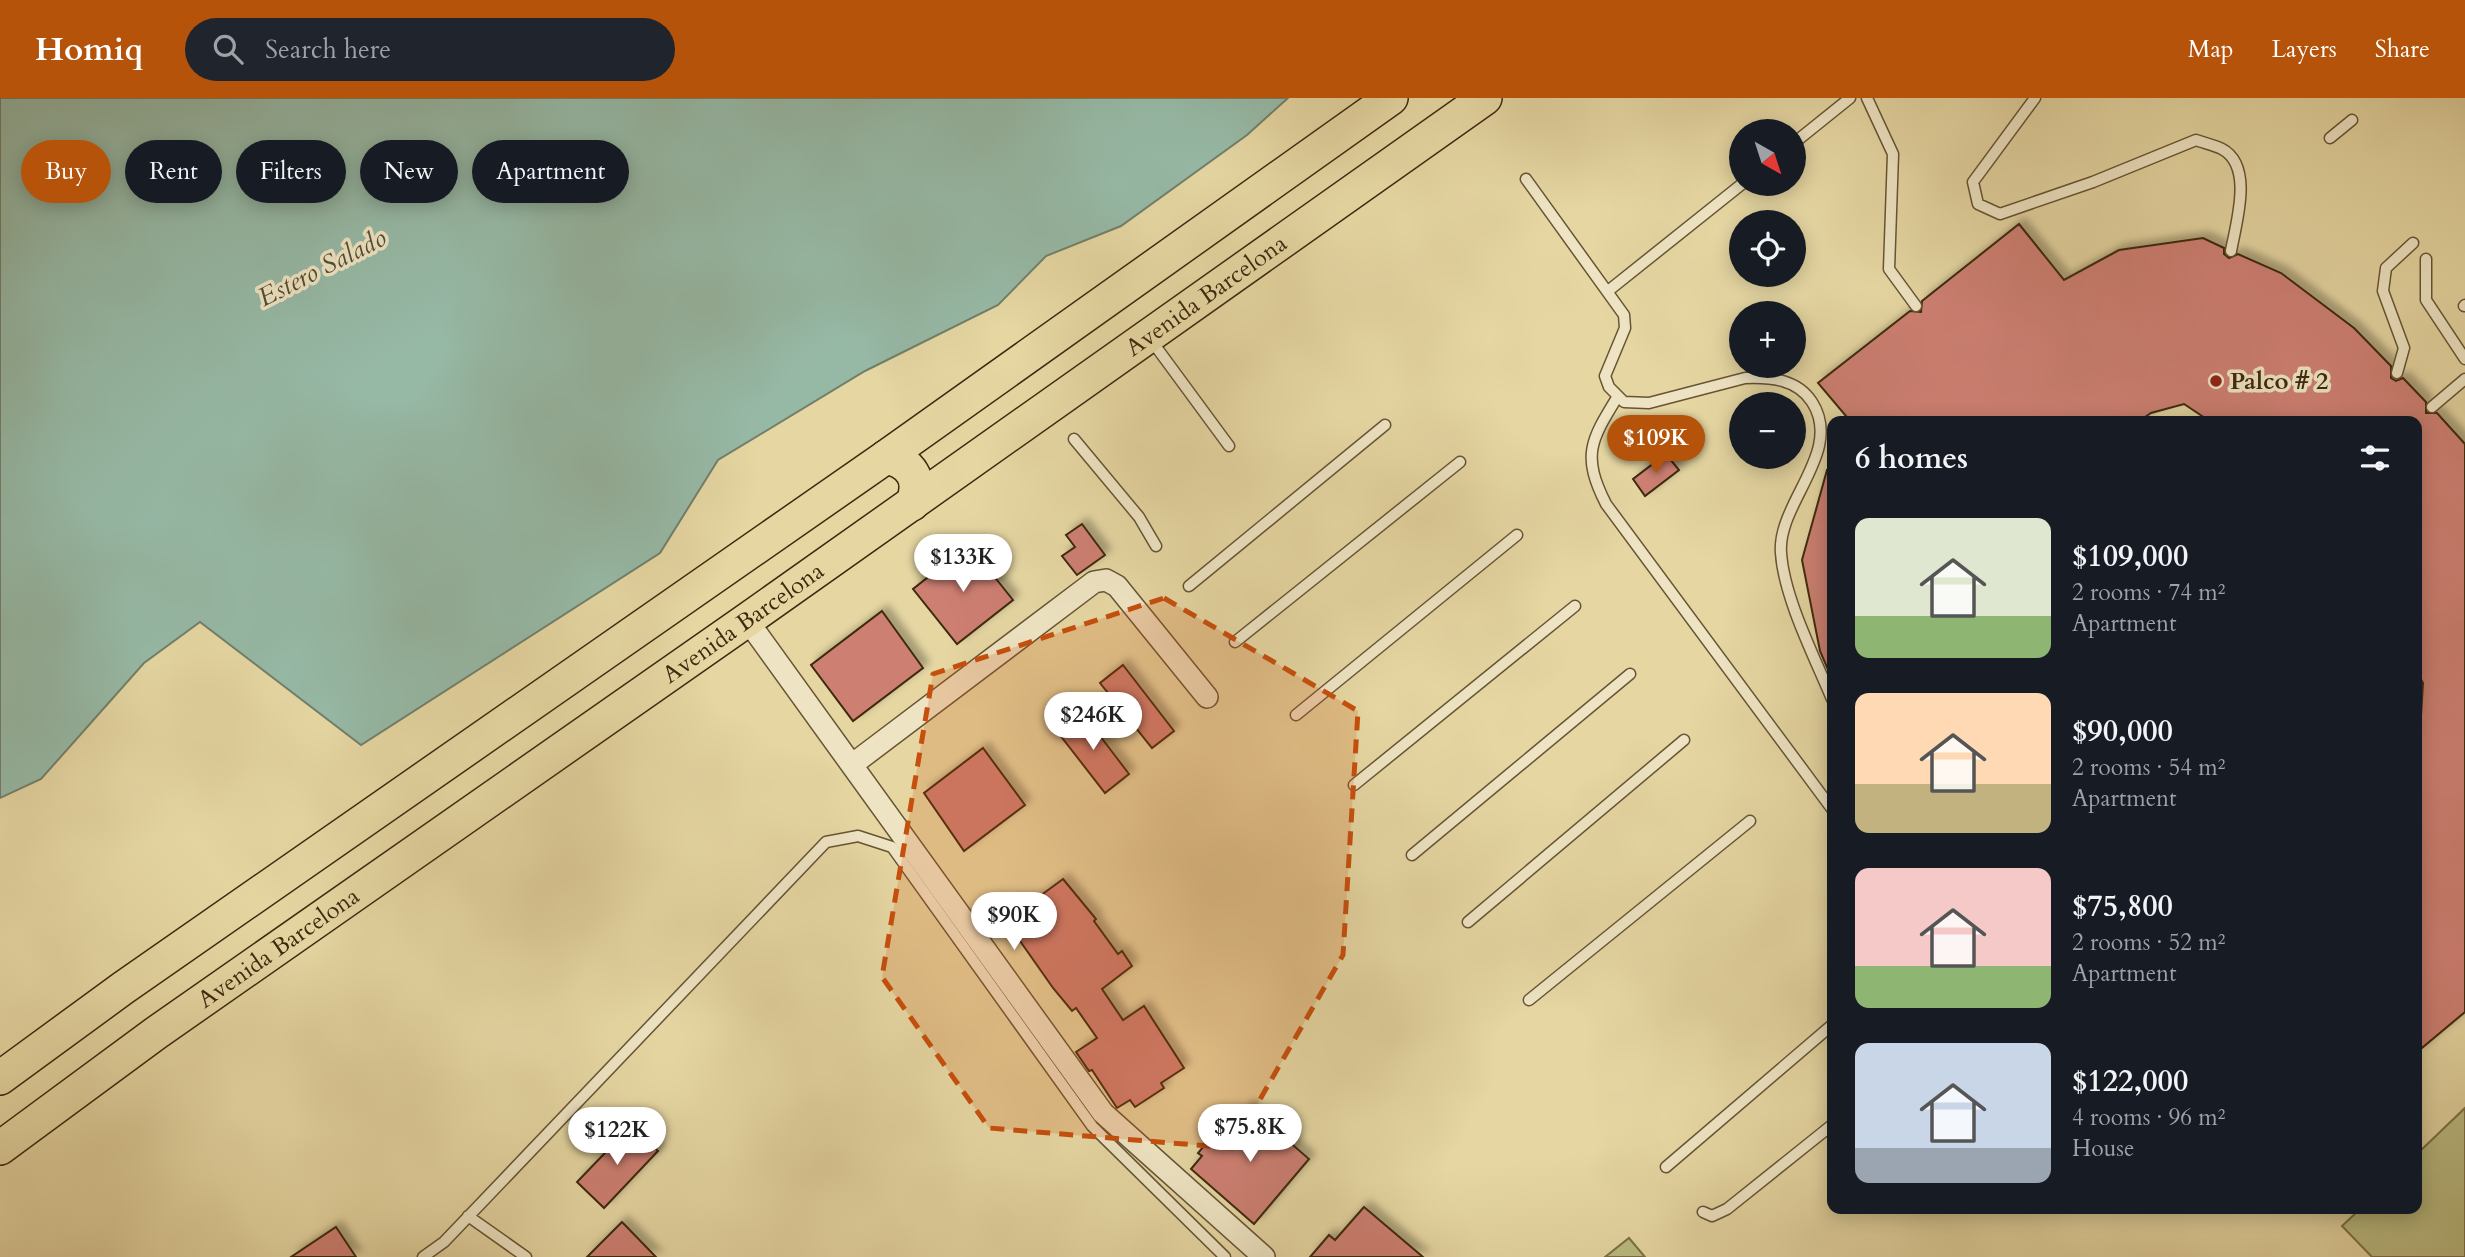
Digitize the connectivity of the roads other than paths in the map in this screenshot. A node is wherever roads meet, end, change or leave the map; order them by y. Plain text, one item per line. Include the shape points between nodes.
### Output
1 (1391, 98) edge
2 (1850, 98) edge
3 (1867, 98) edge
4 (2035, 98) edge
5 (1471, 100) edge
6 (1437, 114) edge
7 (2352, 120) dead end
8 (1806, 133) edge
9 (2330, 138) dead end
10 (1526, 179) dead end
11 (1729, 194) edge
12 (2413, 243) dead end
13 (2231, 251) dead end
14 (2426, 259) dead end
15 (1608, 291) junction
16 (1916, 306) dead end
17 (1147, 334) junction
18 (2465, 359) edge
19 (2397, 373) dead end
20 (2465, 379) edge
21 (1618, 396) junction
22 (2432, 407) dead end
23 (937, 419) junction
24 (1385, 425) dead end
25 (1074, 439) dead end
26 (1229, 446) dead end
27 (886, 457) junction
28 (1460, 462) dead end
29 (965, 466) junction
30 (912, 504) junction
31 (1517, 535) dead end
32 (1156, 546) dead end
33 (1189, 586) dead end
34 (1575, 606) dead end
35 (747, 620) junction
36 (1236, 642) dead end
37 (1630, 674) dead end
38 (1827, 687) edge
39 (1207, 697) dead end
40 (1296, 715) dead end
41 (1684, 740) dead end
42 (853, 764) junction
43 (1354, 785) dead end
44 (1827, 802) edge
45 (1750, 821) dead end
46 (1412, 855) dead end
47 (1468, 922) dead end
48 (1529, 1000) dead end
49 (1827, 1028) edge
50 (0, 1079) edge
51 (1827, 1129) edge
52 (0, 1149) edge
53 (1666, 1167) dead end
54 (1703, 1212) dead end
55 (468, 1216) junction
56 (423, 1257) edge
57 (526, 1257) edge
58 (1224, 1257) edge
59 (1264, 1257) edge

1 - 23 main road
2 - 8 lane
3 - 16 lane via 1893,154 1889,269
4 - 13 lane via 1973,182 1978,204 2000,214 2196,140 2224,149 2239,169 2239,207
5 - 6 main road, Avenida Barcelona
6 - 17 main road, Avenida Barcelona
7 - 9 lane
10 - 15 lane
11 - 15 lane
12 - 19 lane via 2386,268 2383,291 2404,348
14 - 18 lane via 2426,300
15 - 21 lane via 1626,321 1605,370 1606,382
17 - 26 lane
17 - 29 main road, Avenida Barcelona
20 - 22 lane
21 - 38 lane via 1631,404 1649,403 1745,378 1784,381 1807,395 1816,409 1820,436 1786,522 1780,552 1804,634
21 - 44 lane via 1597,431 1590,460 1606,504
23 - 27 main road
23 - 29 main road via 932,428 933,449 952,466
24 - 33 lane
25 - 32 lane via 1139,517
27 - 30 main road via 899,459 915,475
27 - 50 main road via 123,988
28 - 36 lane
29 - 30 main road, Avenida Barcelona
30 - 35 main road, Avenida Barcelona
31 - 40 lane
34 - 43 lane
35 - 42 street
35 - 52 main road, Avenida Barcelona via 156,1033
37 - 46 lane
39 - 42 street via 1118,586 1106,580 1094,582
41 - 47 lane
42 - 59 street via 1103,1113
45 - 48 lane
49 - 53 lane
51 - 54 lane via 1727,1209 1712,1216
55 - 56 lane
55 - 57 lane
55 - 58 lane via 826,842 858,836 892,847 1092,1126

